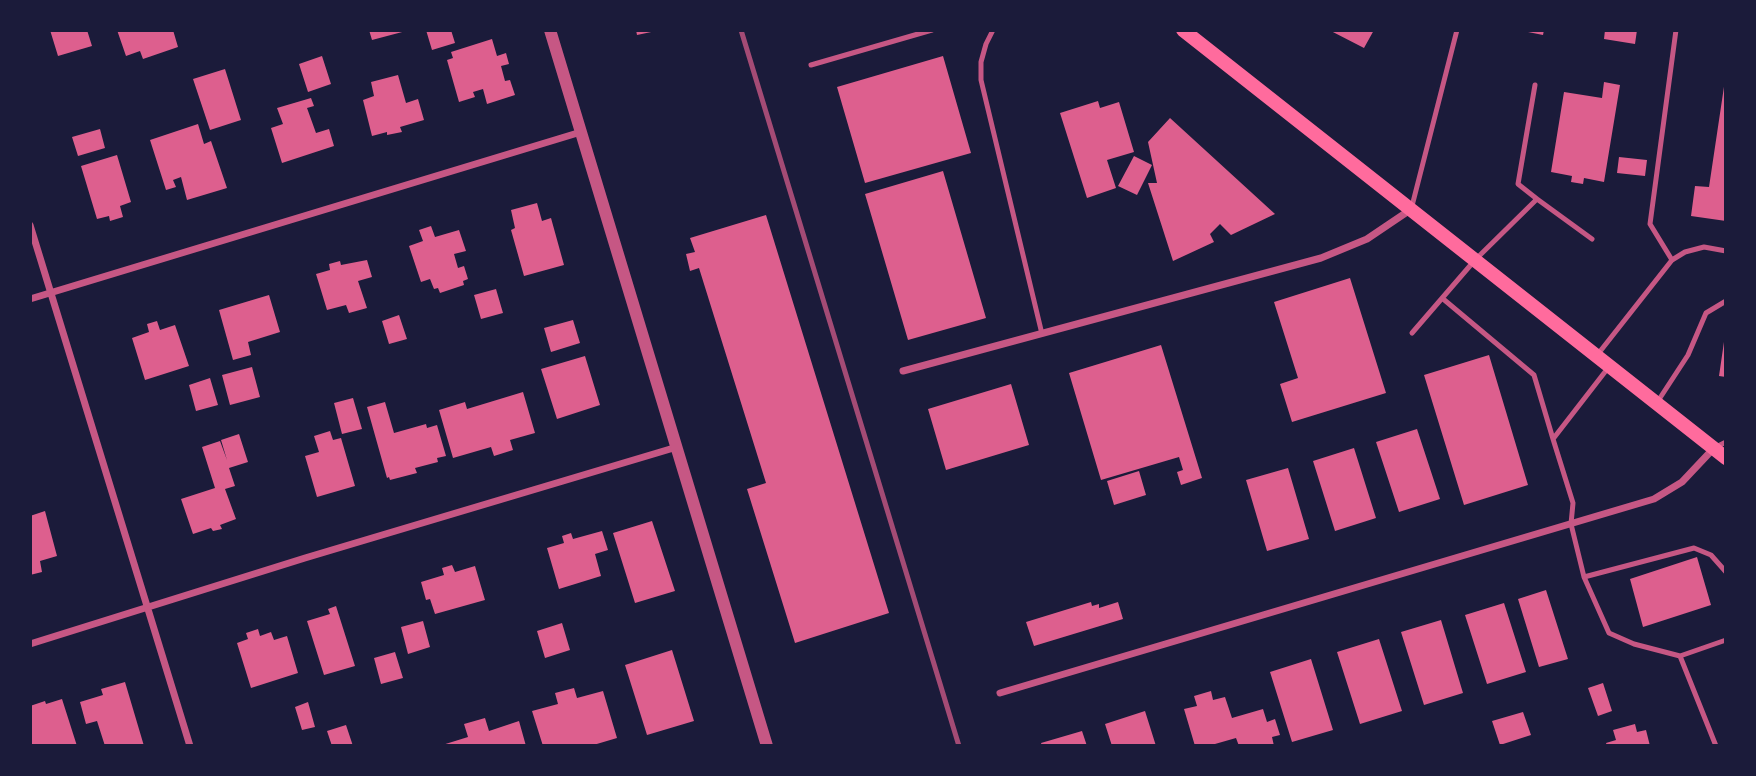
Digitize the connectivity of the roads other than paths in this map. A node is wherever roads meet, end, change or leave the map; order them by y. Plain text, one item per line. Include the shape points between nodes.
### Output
1 (550, 30) edge
2 (932, 30) edge
3 (993, 30) edge
4 (1183, 30) edge
5 (1457, 30) edge
6 (1676, 30) edge
7 (811, 65) dead end
8 (1535, 85) dead end
9 (582, 132) junction
10 (1537, 199) junction
11 (1411, 209) junction
12 (30, 225) edge
13 (1592, 239) dead end
14 (1726, 251) edge
15 (1672, 260) junction
16 (1475, 261) junction
17 (51, 293) junction
18 (30, 299) edge
19 (1442, 299) junction
20 (1726, 301) edge
21 (1412, 333) dead end
22 (1042, 334) junction
23 (1597, 356) junction
24 (1609, 366) junction
25 (903, 371) dead end
26 (1657, 403) junction
27 (1553, 439) junction
28 (1720, 445) edge
29 (677, 447) junction
30 (1726, 458) edge
31 (1571, 524) junction
32 (1726, 572) edge
33 (1584, 576) junction
34 (149, 607) junction
35 (1726, 640) edge
36 (30, 644) edge
37 (1680, 656) junction
38 (1000, 693) dead end
39 (190, 746) edge
40 (767, 746) edge
41 (1716, 746) edge

1 - 9 street
2 - 7 lane
3 - 22 lane via 981,62 981,80
4 - 11 main road
5 - 11 lane
6 - 15 lane via 1650,224
8 - 10 lane via 1518,184
9 - 17 street
9 - 29 street
10 - 13 lane
10 - 16 lane
11 - 16 main road
11 - 22 street via 1367,239 1321,258
12 - 17 street
14 - 15 lane via 1704,247
15 - 23 lane
16 - 19 lane
16 - 23 main road
17 - 18 street
17 - 34 street
19 - 21 lane
19 - 27 lane via 1534,375
20 - 26 lane via 1706,313 1688,355
22 - 25 street
23 - 24 main road
24 - 26 main road
24 - 27 lane
26 - 28 main road
27 - 31 lane via 1573,503
28 - 30 main road
28 - 31 street via 1682,482 1654,499
29 - 34 street
29 - 40 street
31 - 33 lane
31 - 38 street
32 - 33 lane via 1711,555 1694,548
33 - 37 lane via 1609,633
34 - 36 street
34 - 39 street
35 - 37 lane
37 - 41 lane

